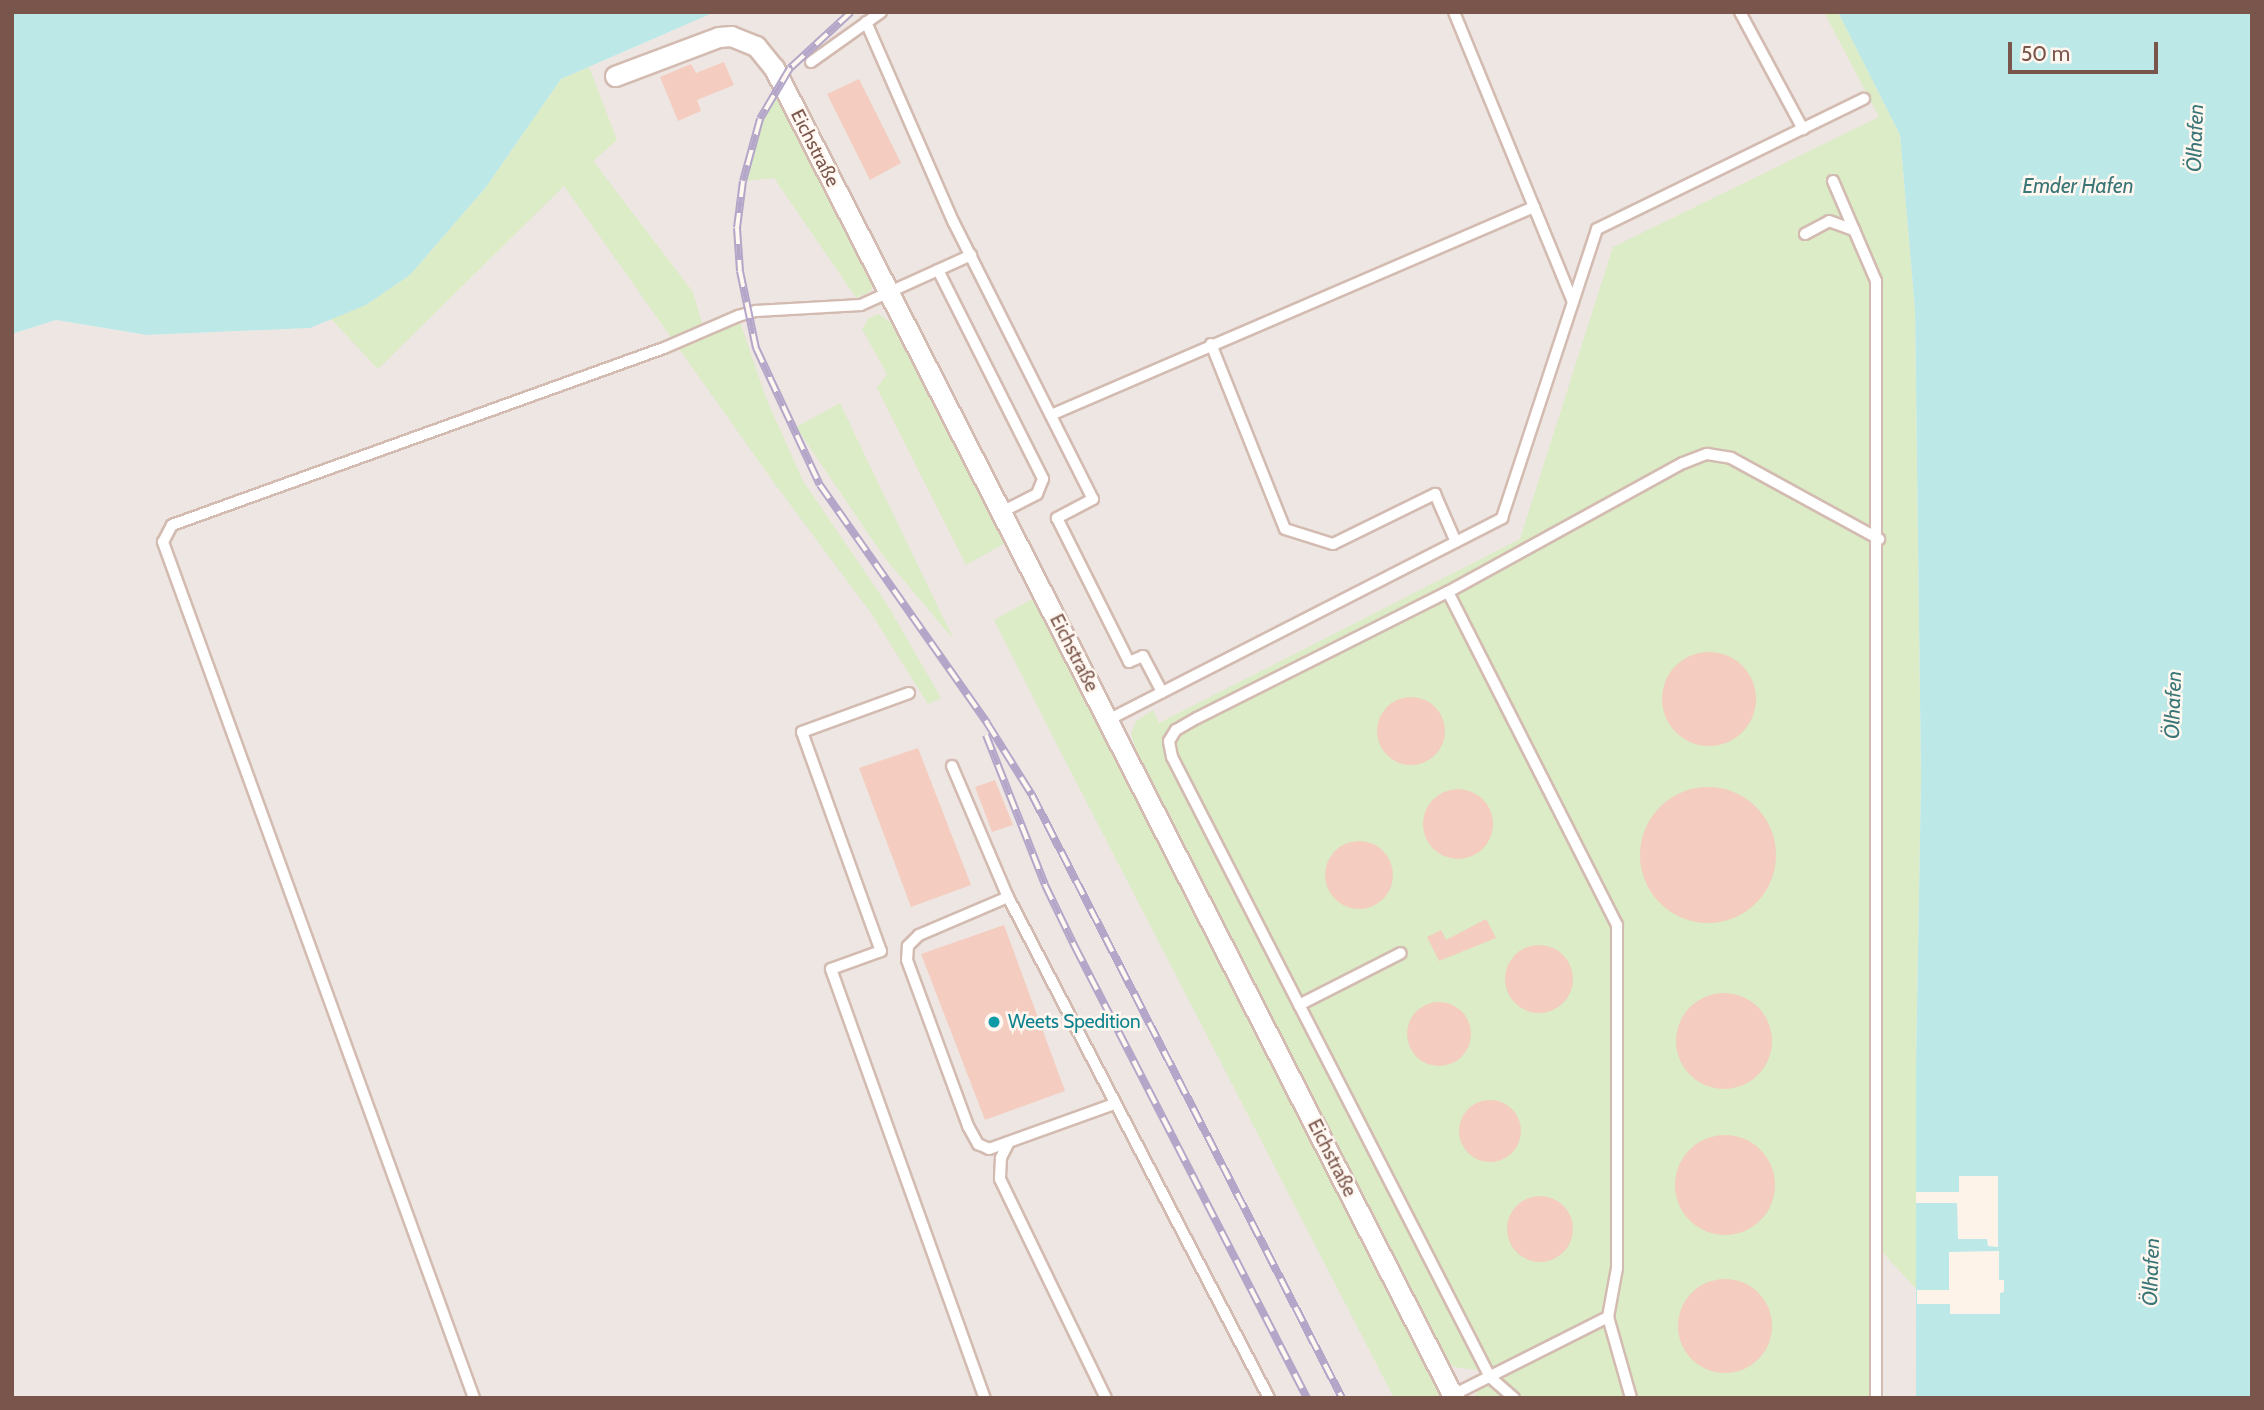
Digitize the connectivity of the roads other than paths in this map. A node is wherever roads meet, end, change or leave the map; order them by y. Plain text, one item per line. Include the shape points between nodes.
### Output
1 (881, 12) edge
2 (1454, 12) edge
3 (1740, 12) edge
4 (866, 22) junction
5 (811, 62) dead end
6 (615, 76) dead end
7 (1864, 99) dead end
8 (1803, 129) junction
9 (1833, 181) dead end
10 (1534, 206) junction
11 (1854, 230) junction
12 (1805, 234) dead end
13 (971, 255) junction
14 (938, 270) junction
15 (889, 293) junction
16 (1573, 302) junction
17 (1211, 344) junction
18 (1051, 415) junction
19 (1002, 512) junction
20 (1879, 539) junction
21 (1456, 542) junction
22 (1448, 592) junction
23 (1162, 692) junction
24 (909, 693) dead end
25 (1108, 720) junction
26 (952, 766) dead end
27 (1009, 897) junction
28 (1401, 953) dead end
29 (1299, 1005) junction
30 (1114, 1104) junction
31 (1009, 1142) junction
32 (1608, 1317) junction
33 (1490, 1377) junction
34 (1453, 1396) edge
35 (474, 1398) edge
36 (985, 1398) edge
37 (1106, 1398) edge
38 (1269, 1398) edge
39 (1514, 1398) edge
40 (1631, 1398) edge
41 (1876, 1398) edge

1 - 4 lane
2 - 10 lane
3 - 8 lane
4 - 5 lane
4 - 13 lane
6 - 15 street, Eichstraße via 719,37 731,36 756,46 774,68
7 - 8 lane
8 - 16 lane via 1597,229
9 - 11 lane
10 - 16 lane
10 - 17 lane
11 - 12 lane via 1829,221
11 - 20 lane via 1876,281
13 - 14 lane
13 - 18 lane
14 - 15 lane
14 - 19 lane via 1043,479 1037,494
15 - 19 street, Eichstraße
15 - 35 lane via 861,305 738,316 664,348 172,524 163,542
16 - 21 lane via 1502,518
17 - 18 lane
17 - 21 lane via 1285,528 1333,544 1435,494
18 - 23 lane via 1093,499 1057,518 1129,663 1143,656
19 - 25 street, Eichstraße
20 - 22 lane via 1731,458 1707,454
20 - 41 lane
21 - 23 lane
22 - 29 lane via 1197,718 1176,730 1169,741 1172,757
22 - 32 lane via 1617,925 1617,1268
23 - 25 lane
24 - 36 lane via 802,732 881,951 831,969
25 - 34 street, Eichstraße
26 - 27 lane
27 - 30 lane
27 - 31 lane via 919,935 908,946 907,960 978,1144 989,1149
28 - 29 lane
29 - 33 lane
30 - 31 lane
30 - 38 lane
31 - 37 lane via 1001,1158 1000,1179 1009,1203
32 - 33 lane
32 - 40 lane
33 - 34 lane
33 - 39 lane

